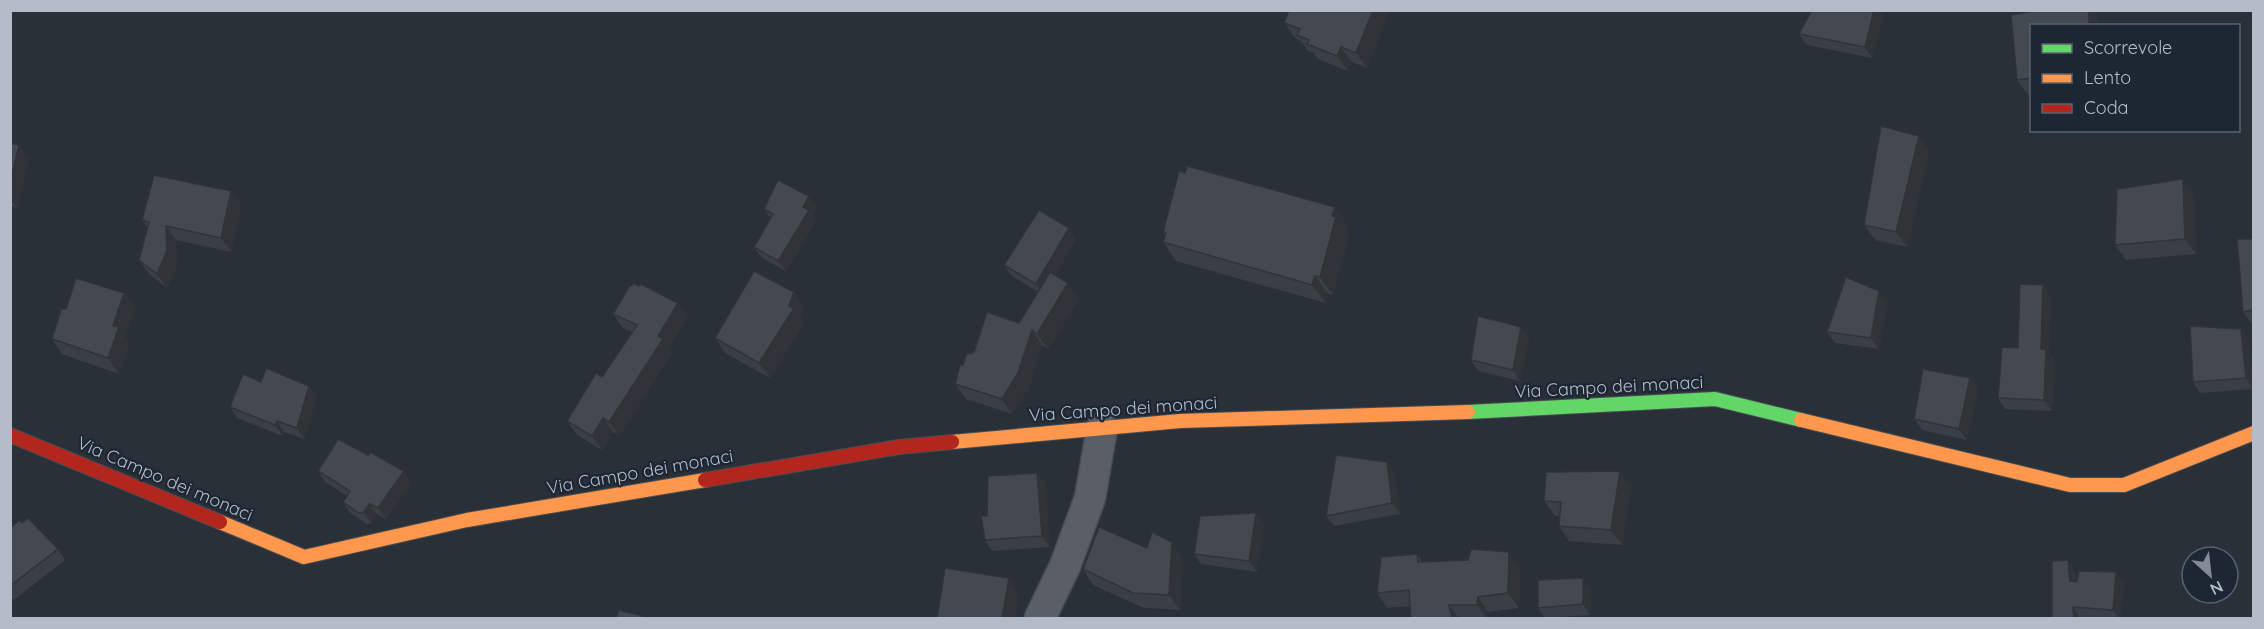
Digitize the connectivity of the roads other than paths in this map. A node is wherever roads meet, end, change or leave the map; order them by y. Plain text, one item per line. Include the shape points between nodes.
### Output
1 (1102, 428) junction
2 (2253, 433) edge
3 (10, 435) edge
4 (1040, 618) edge

1 - 2 street, Via Campo dei monaci via 1180,421 1434,414 1715,399 2070,485 2124,485
1 - 3 street, Via Campo dei monaci via 899,447 467,520 304,557
1 - 4 street via 1090,498 1065,566

